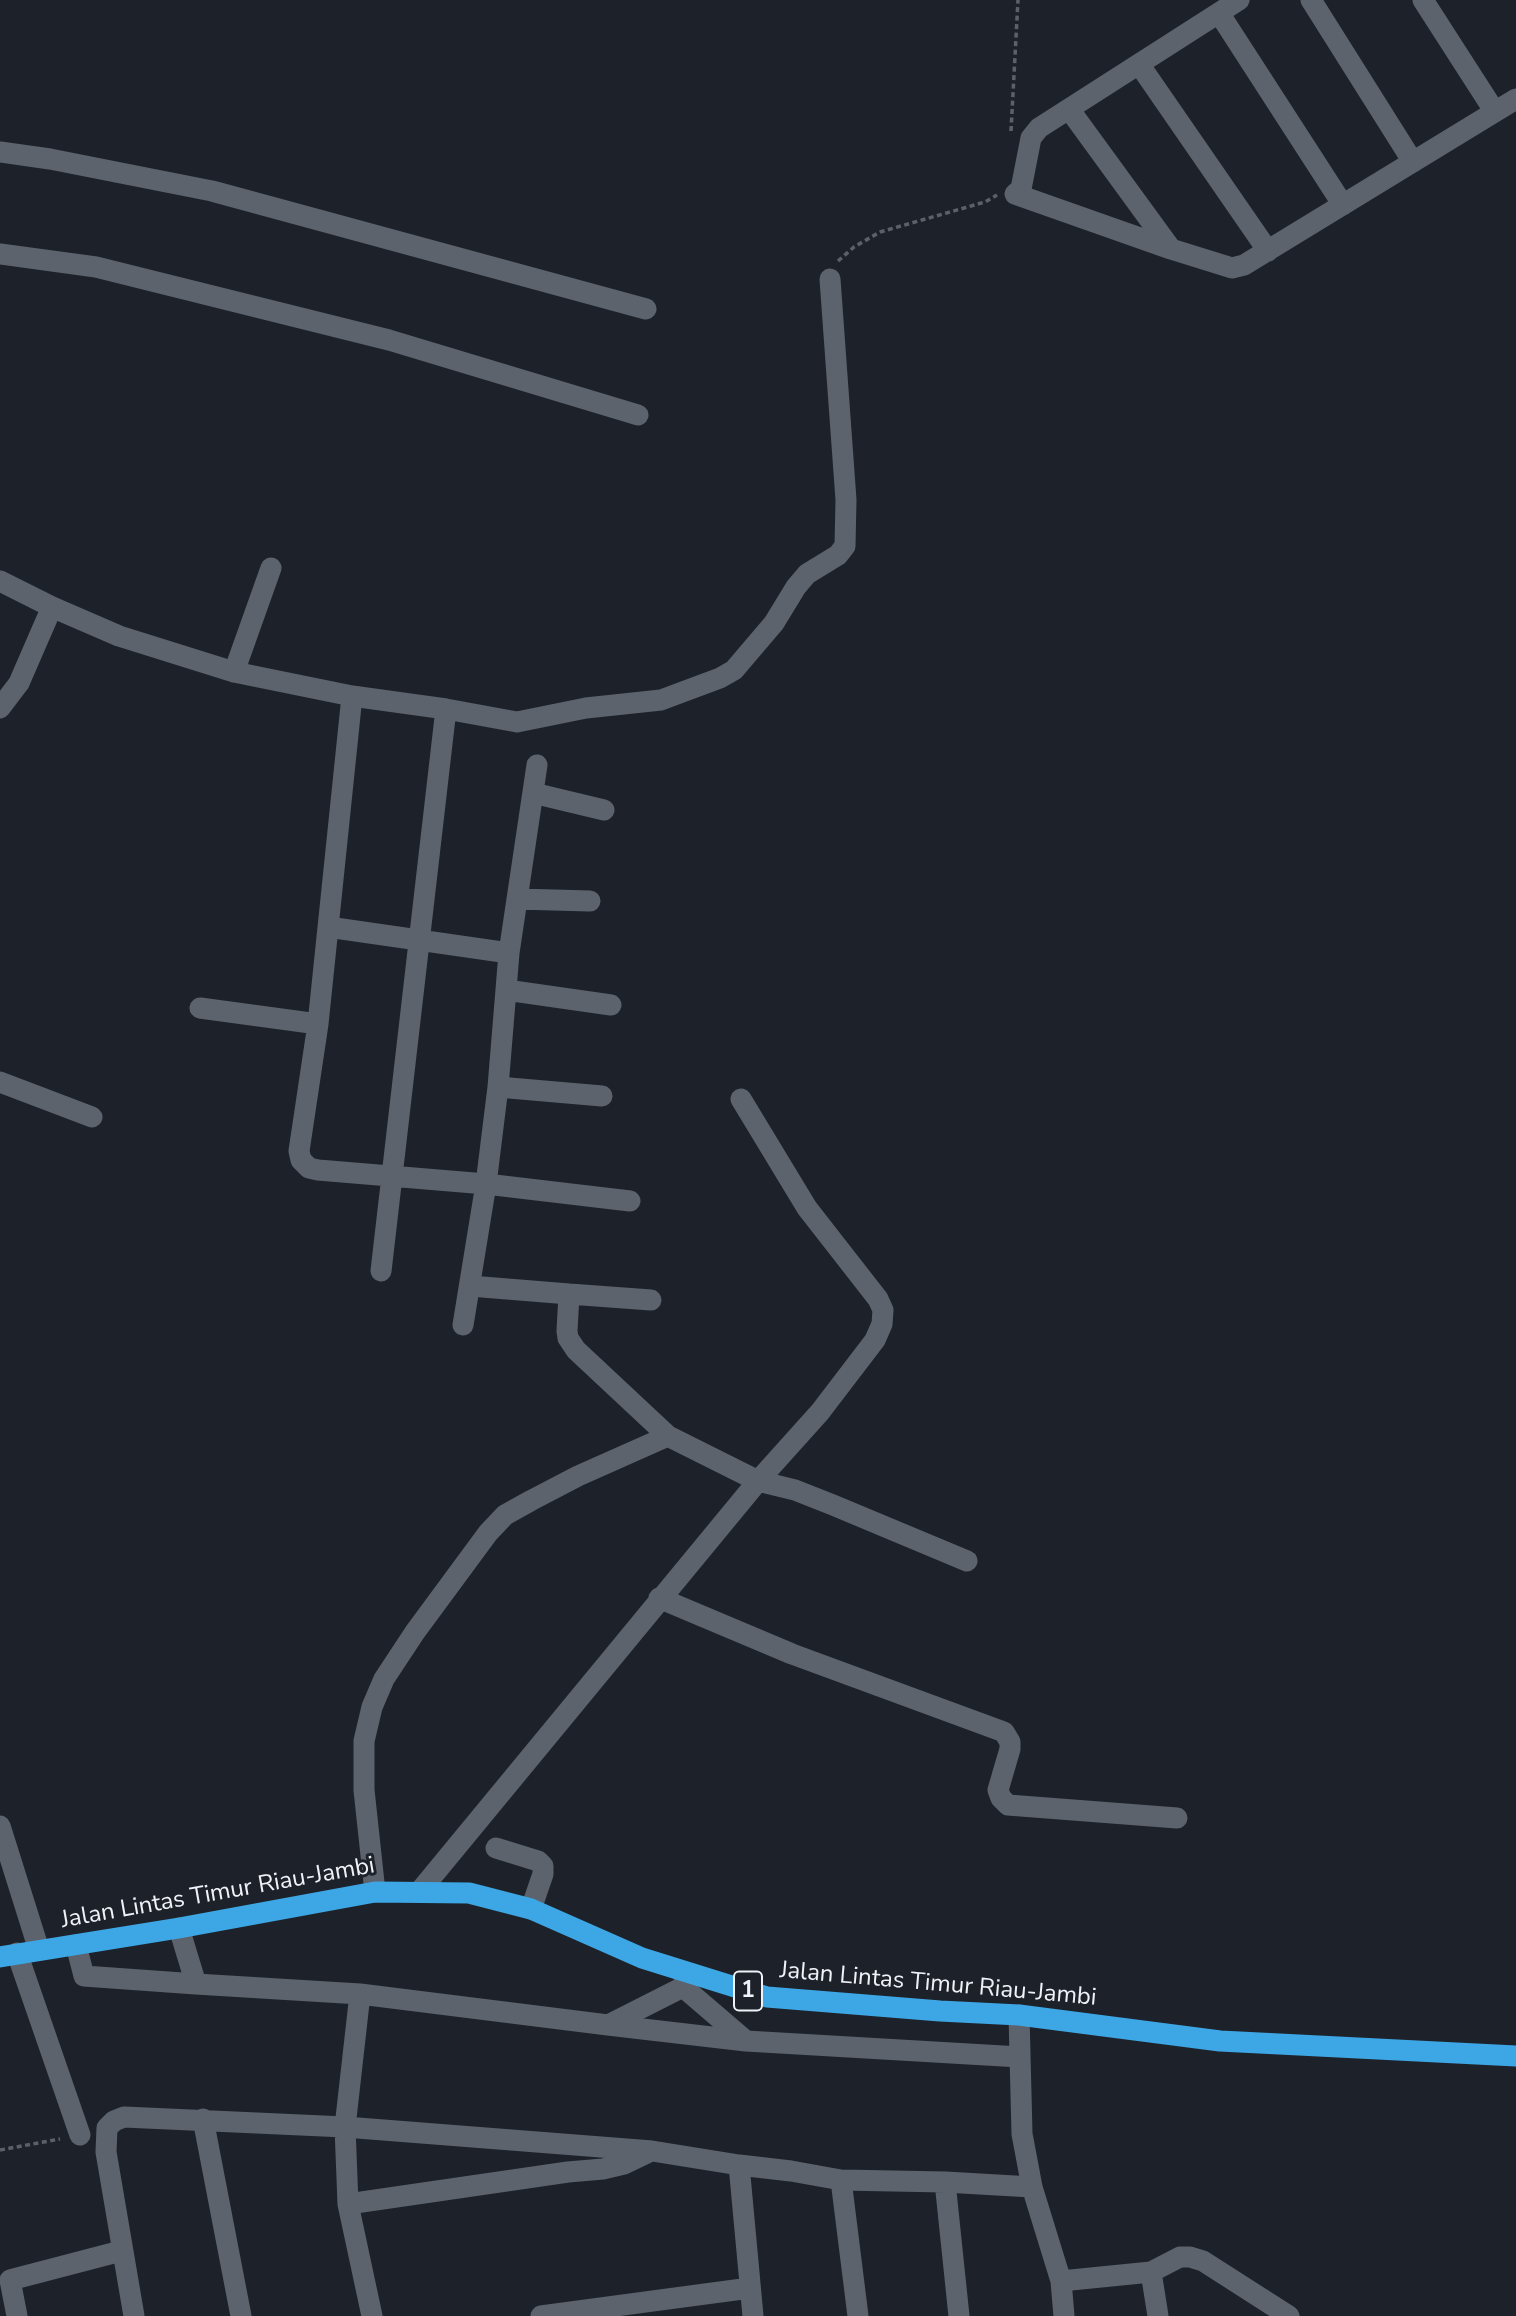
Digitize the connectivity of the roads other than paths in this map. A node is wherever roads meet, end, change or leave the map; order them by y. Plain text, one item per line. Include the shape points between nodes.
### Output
1 (1239, 0) edge
2 (1311, 0) edge
3 (1423, 0) edge
4 (1219, 13) junction
5 (1139, 64) junction
6 (1516, 99) edge
7 (1069, 109) junction
8 (1495, 112) junction
9 (0, 152) edge
10 (1413, 162) junction
11 (1343, 205) junction
12 (1171, 249) junction
13 (1268, 251) junction
14 (0, 254) edge
15 (830, 279) road end
16 (646, 309) dead end
17 (638, 415) dead end
18 (271, 568) dead end
19 (0, 581) edge
20 (52, 607) junction
21 (234, 672) junction
22 (352, 696) junction
23 (0, 708) edge
24 (446, 709) junction
25 (537, 765) dead end
26 (533, 793) junction
27 (604, 810) dead end
28 (517, 899) junction
29 (590, 901) dead end
30 (328, 927) junction
31 (421, 940) junction
32 (509, 953) junction
33 (506, 990) junction
34 (611, 1005) dead end
35 (200, 1007) dead end
36 (318, 1024) junction
37 (0, 1082) edge
38 (498, 1087) junction
39 (602, 1096) dead end
40 (741, 1099) dead end
41 (92, 1116) dead end
42 (392, 1177) junction
43 (486, 1184) junction
44 (630, 1200) dead end
45 (381, 1271) dead end
46 (470, 1286) junction
47 (569, 1294) junction
48 (651, 1300) dead end
49 (463, 1325) dead end
50 (668, 1436) junction
51 (758, 1481) junction
52 (967, 1561) dead end
53 (659, 1598) junction
54 (1177, 1818) dead end
55 (0, 1826) edge
56 (496, 1847) dead end
57 (420, 1891) junction
58 (375, 1892) junction
59 (531, 1909) junction
60 (179, 1928) junction
61 (76, 1945) junction
62 (39, 1950) junction
63 (9, 1955) edge
64 (685, 1980) junction
65 (196, 1984) junction
66 (360, 1994) junction
67 (1019, 2015) junction
68 (607, 2025) junction
69 (746, 2041) junction
70 (1516, 2056) edge
71 (1020, 2057) junction
72 (203, 2119) junction
73 (345, 2127) junction
74 (80, 2135) road end
75 (652, 2151) junction
76 (739, 2165) junction
77 (841, 2180) junction
78 (944, 2182) junction
79 (1032, 2187) junction
80 (348, 2204) junction
81 (121, 2251) junction
82 (1151, 2272) junction
83 (1061, 2281) junction
84 (5, 2282) edge
85 (750, 2288) junction
86 (17, 2316) edge
87 (134, 2316) edge
88 (241, 2316) edge
89 (372, 2316) edge
90 (541, 2316) edge
91 (753, 2316) edge
92 (858, 2316) edge
93 (959, 2316) edge
94 (1063, 2316) edge
95 (1157, 2316) edge
96 (1289, 2316) edge

1 - 4 street
2 - 10 street
3 - 8 street
4 - 5 street
4 - 11 street
5 - 7 street
5 - 13 street
6 - 8 street
7 - 12 street
7 - 12 street via 1031,138 1021,189 1015,194
8 - 10 street
9 - 16 street via 212,191
10 - 11 street
11 - 13 street
12 - 13 street via 1232,268
14 - 17 street via 96,267 389,340
15 - 24 street via 846,500 845,546 838,555 807,575 774,623 734,670 720,678 660,700 586,708 526,722
18 - 21 street
19 - 20 street
20 - 21 street via 119,636
20 - 23 street via 19,683
21 - 22 street
22 - 24 street
22 - 30 street
24 - 31 street
25 - 26 street
26 - 27 street
26 - 28 street
28 - 29 street
28 - 32 street
30 - 31 street
30 - 36 street
31 - 32 street
31 - 42 street
32 - 33 street
33 - 34 street
33 - 38 street
35 - 36 street
36 - 42 street via 301,1160 318,1170
37 - 41 street
38 - 39 street
38 - 43 street
40 - 51 street via 807,1208 883,1310 875,1340 820,1412
42 - 43 street
42 - 45 street
43 - 44 street
43 - 46 street
46 - 47 street
46 - 49 street
47 - 48 street
47 - 50 street via 567,1331 576,1350
50 - 51 street
50 - 58 street via 505,1515 384,1679 364,1741 364,1790
51 - 52 street via 833,1504
51 - 53 street
53 - 54 street via 792,1654 1004,1732 1010,1749 998,1790 1008,1805
53 - 57 street
55 - 62 street
56 - 59 street via 543,1866
57 - 58 highway, Jalan Lintas Timur Riau-Jambi / 1
57 - 59 highway, Jalan Lintas Timur Riau-Jambi / 1 via 469,1894
58 - 60 highway, Jalan Lintas Timur Riau-Jambi / 1
59 - 64 highway, Jalan Lintas Timur Riau-Jambi / 1
60 - 61 highway, Jalan Lintas Timur Riau-Jambi / 1
60 - 65 street
61 - 62 highway, Jalan Lintas Timur Riau-Jambi / 1
61 - 65 street via 84,1976
62 - 63 highway, Jalan Lintas Timur Riau-Jambi / 1
63 - 74 street
64 - 67 highway, Jalan Lintas Timur Riau-Jambi / 1 via 767,1997
64 - 68 street
64 - 69 street
65 - 66 street
66 - 68 street
66 - 73 street
67 - 70 highway, Jalan Lintas Timur Riau-Jambi / 1 via 1220,2041
67 - 71 street
68 - 69 street
69 - 71 street
71 - 79 street via 1022,2134
72 - 73 street
72 - 81 street via 124,2117 107,2128 106,2152
72 - 88 street
73 - 75 street
73 - 80 street
75 - 76 street
75 - 80 street via 603,2169
76 - 77 street
76 - 85 street
77 - 78 street
77 - 92 street
78 - 79 street
78 - 93 street
79 - 83 street
80 - 89 street
81 - 84 street
81 - 87 street
82 - 83 street
82 - 95 street
82 - 96 street via 1180,2257 1203,2261
83 - 94 street
84 - 86 street
85 - 90 street
85 - 91 street

